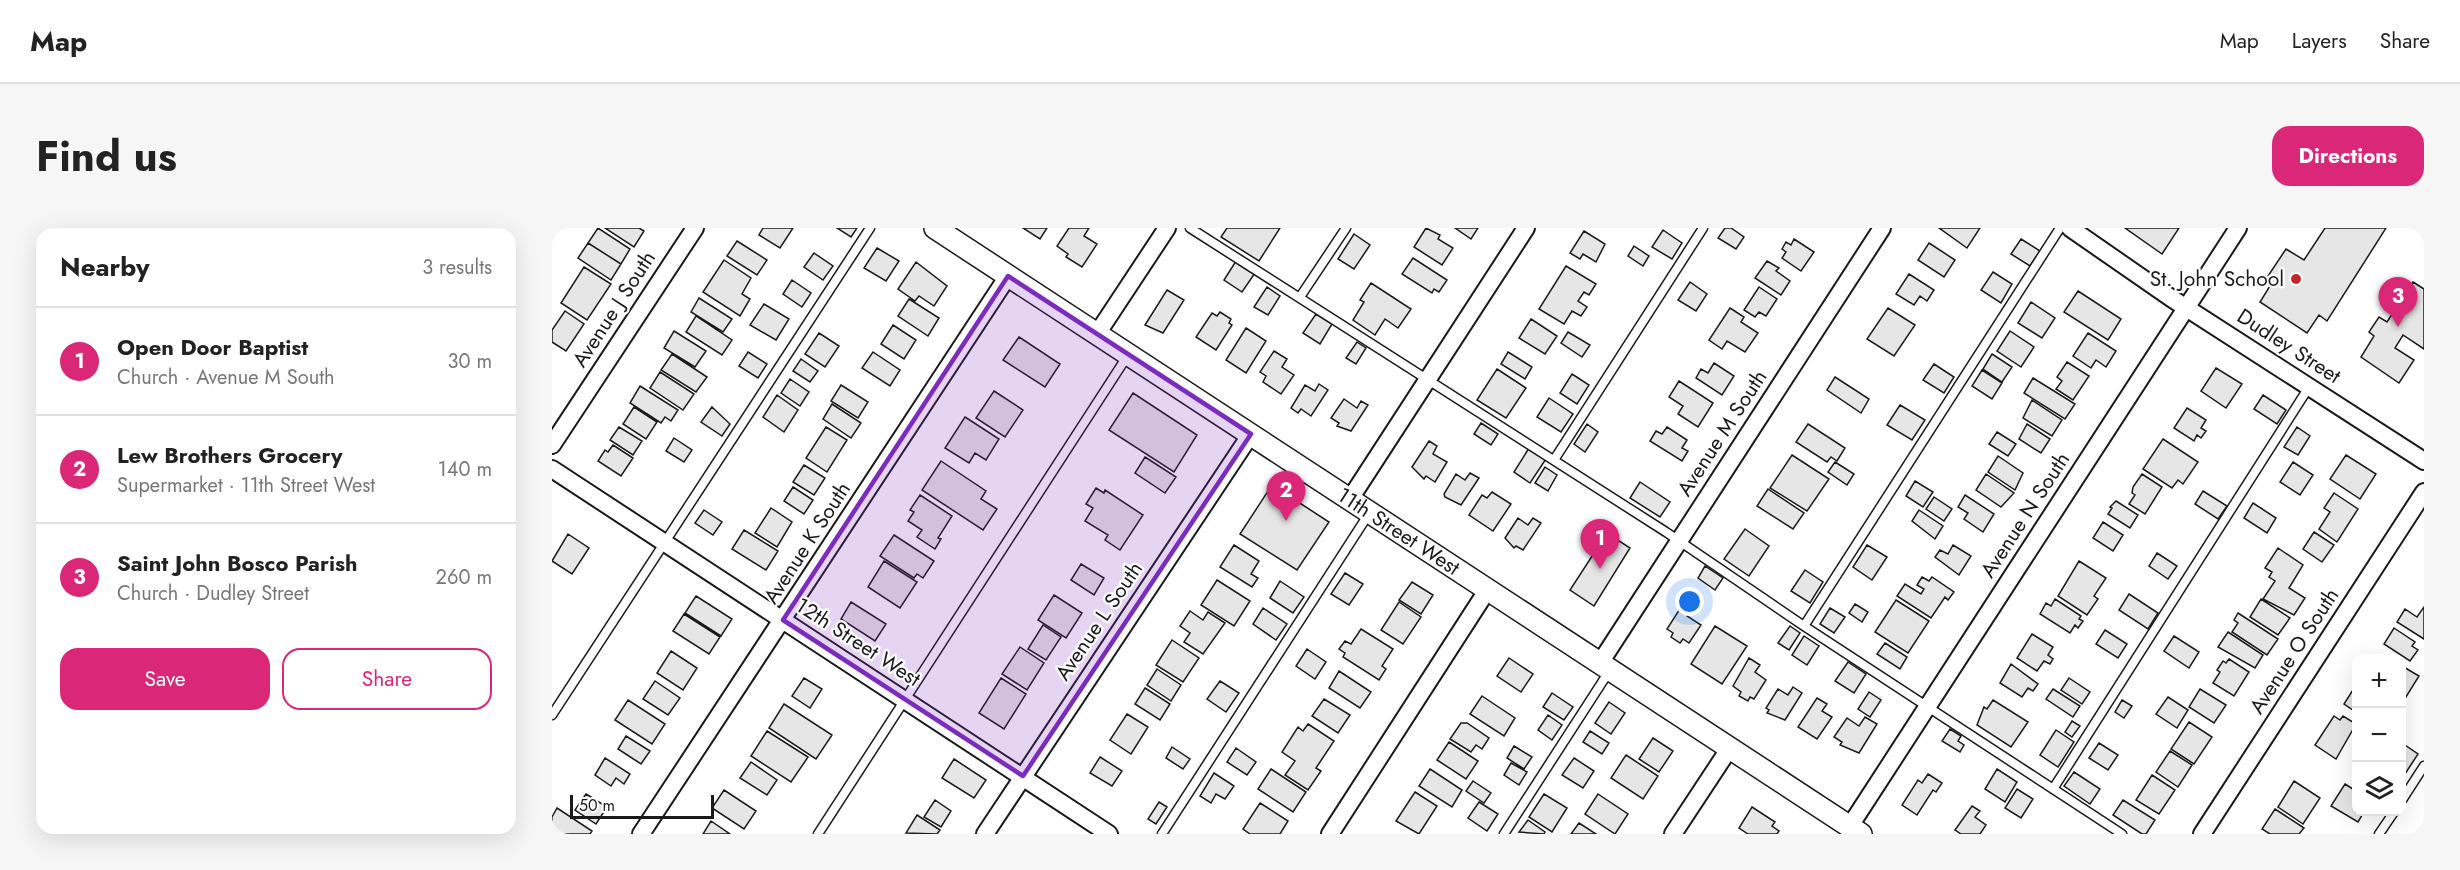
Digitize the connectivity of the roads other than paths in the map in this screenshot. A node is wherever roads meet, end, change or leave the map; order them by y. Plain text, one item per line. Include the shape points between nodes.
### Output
1 (695, 228) edge
2 (870, 228) edge
3 (936, 228) edge
4 (1167, 228) edge
5 (1190, 228) edge
6 (1346, 228) edge
7 (1526, 228) edge
8 (1704, 228) edge
9 (1882, 228) edge
10 (2060, 228) edge
11 (2070, 228) edge
12 (2238, 228) edge
13 (1008, 276) junction
14 (1300, 297) junction
15 (2186, 308) junction
16 (1097, 334) junction
17 (1128, 354) junction
18 (1428, 380) junction
19 (2309, 387) junction
20 (1251, 434) junction
21 (552, 445) edge
22 (1554, 460) junction
23 (2424, 461) edge
24 (552, 469) edge
25 (2424, 492) edge
26 (1350, 499) junction
27 (1370, 511) junction
28 (1678, 540) junction
29 (665, 543) junction
30 (1488, 590) junction
31 (783, 620) junction
32 (1804, 626) junction
33 (1605, 667) junction
34 (906, 700) junction
35 (1928, 707) junction
36 (552, 715) edge
37 (1729, 749) junction
38 (2424, 766) edge
39 (1023, 776) junction
40 (2053, 789) junction
41 (2406, 794) edge
42 (2391, 816) edge
43 (1852, 831) edge
44 (641, 834) edge
45 (818, 834) edge
46 (986, 834) edge
47 (1109, 834) edge
48 (1162, 834) edge
49 (1330, 834) edge
50 (1504, 834) edge
51 (1673, 834) edge
52 (2122, 834) edge
53 (2202, 834) edge
54 (2379, 834) edge

1 - 21 street, Avenue J South
2 - 29 lane
3 - 13 street, 11th Street West
4 - 16 street
5 - 14 lane
6 - 14 lane
7 - 18 street
8 - 22 lane
9 - 28 street, Avenue M South
10 - 32 lane
11 - 15 street, Dudley Street
12 - 15 street, Avenue N South
13 - 16 street, 11th Street West
13 - 31 street, Avenue K South
14 - 18 lane
15 - 19 street, Dudley Street
15 - 35 street, Avenue N South
16 - 17 street, 11th Street West
17 - 20 street, 11th Street West
17 - 34 lane
18 - 22 lane
18 - 26 street
19 - 23 street, Dudley Street
19 - 40 lane
20 - 26 street, 11th Street West
20 - 39 street, Avenue L South
22 - 28 lane
24 - 29 street, 12th Street West
25 - 53 street, Avenue O South
26 - 27 street, 11th Street West
27 - 30 street, 11th Street West
27 - 48 lane
28 - 32 lane
28 - 33 street, Avenue M South
29 - 31 street, 12th Street West
29 - 36 lane
30 - 33 street, 11th Street West
30 - 49 street
31 - 34 street, 12th Street West
31 - 44 street, Avenue K South
32 - 35 lane
33 - 37 street, 11th Street West
33 - 50 lane
34 - 39 street, 12th Street West
34 - 45 lane
35 - 40 lane
35 - 43 street, Avenue N South
37 - 43 street, 11th Street West
37 - 51 street
38 - 41 lane
39 - 46 street, Avenue L South
39 - 47 street, 12th Street West
40 - 52 lane
42 - 54 lane

